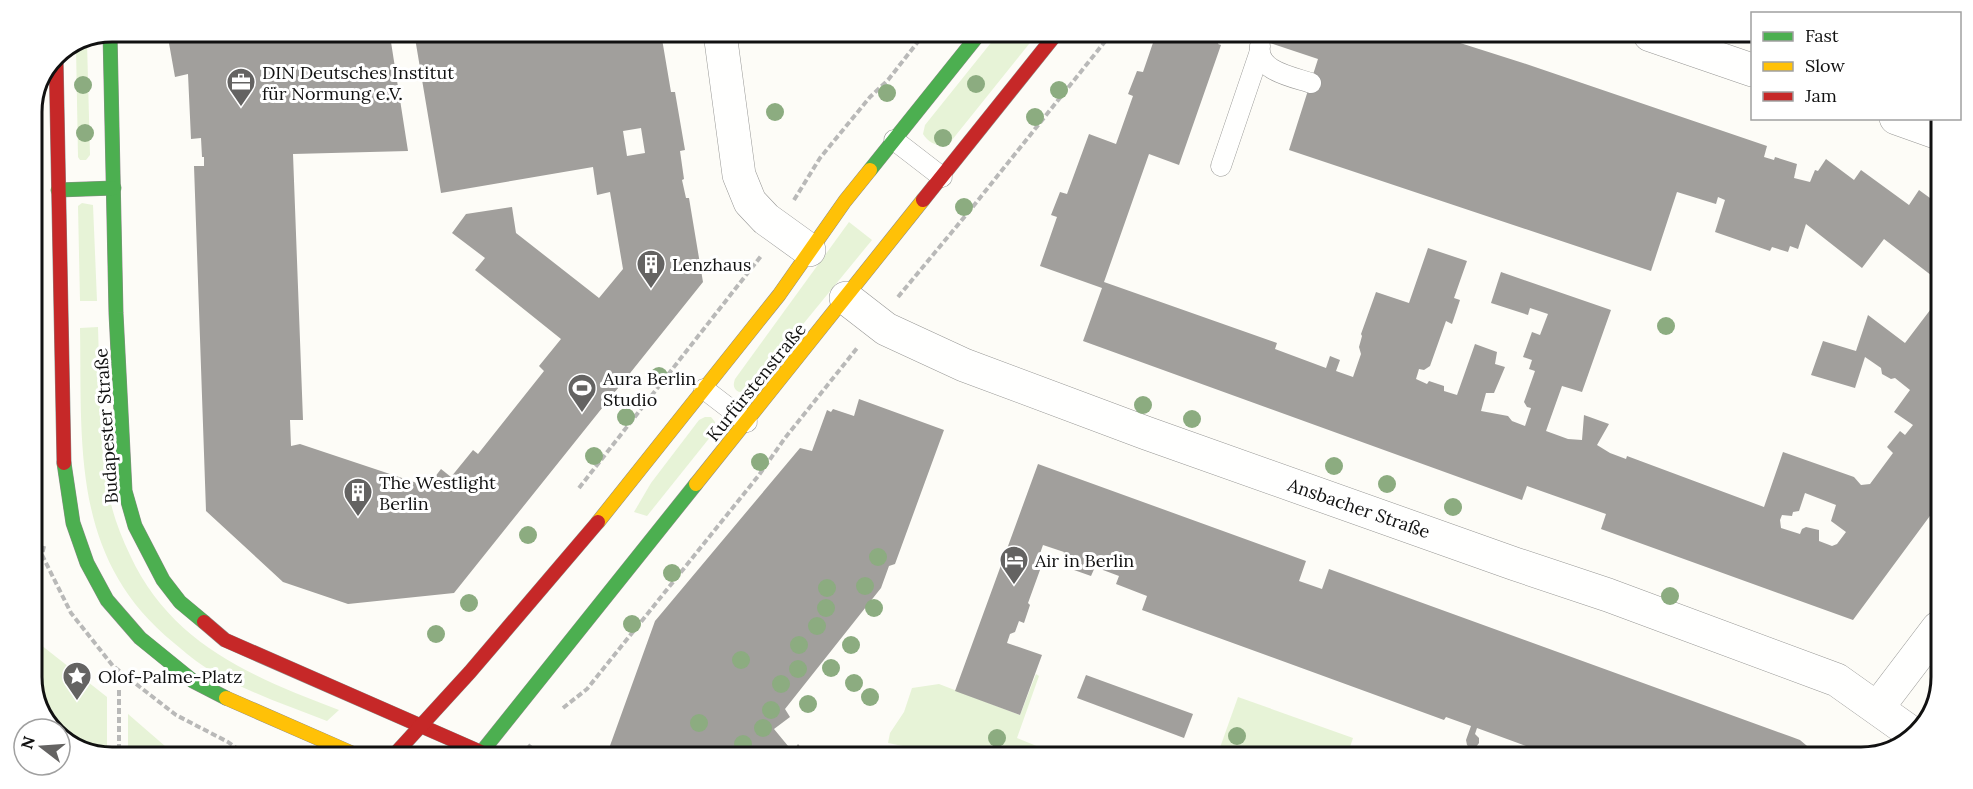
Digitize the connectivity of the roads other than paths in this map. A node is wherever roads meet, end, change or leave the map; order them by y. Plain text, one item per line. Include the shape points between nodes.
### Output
1 (110, 42) edge
2 (721, 42) edge
3 (973, 42) edge
4 (1050, 42) edge
5 (1670, 42) edge
6 (1751, 70) edge
7 (56, 71) edge
8 (1311, 83) dead end
9 (1902, 120) edge
10 (1931, 130) edge
11 (894, 140) junction
12 (1221, 166) dead end
13 (942, 177) junction
14 (114, 188) junction
15 (58, 190) junction
16 (809, 250) junction
17 (846, 298) junction
18 (704, 389) junction
19 (747, 422) junction
20 (1931, 637) edge
21 (1878, 707) junction
22 (421, 725) junction
23 (1907, 730) edge
24 (338, 747) edge
25 (401, 747) edge
26 (467, 747) edge
27 (488, 747) edge

1 - 14 main road, Budapester Straße
2 - 16 street via 739,175 750,202 766,219
3 - 11 main road, Kurfürstenstraße
4 - 13 main road, Kurfürstenstraße
5 - 6 street
7 - 15 main road
8 - 12 lane via 1265,64 1260,47
9 - 10 street
11 - 13 lane
11 - 16 main road, Kurfürstenstraße
13 - 17 main road, Kurfürstenstraße
14 - 15 main road
14 - 22 main road, Budapester Straße via 125,491 135,526 163,580 180,602 225,640
15 - 24 main road via 63,458 73,523 87,563 107,600 140,638 193,681
16 - 18 main road, Kurfürstenstraße via 779,295
17 - 19 main road, Kurfürstenstraße
17 - 21 street, Ansbacher Straße via 886,329 964,365 1837,680
18 - 19 lane
18 - 22 main road, Kurfürstenstraße via 572,553
19 - 27 main road, Kurfürstenstraße
20 - 21 street
21 - 23 street, Ansbacher Straße
22 - 25 main road
22 - 26 main road, Budapester Straße

